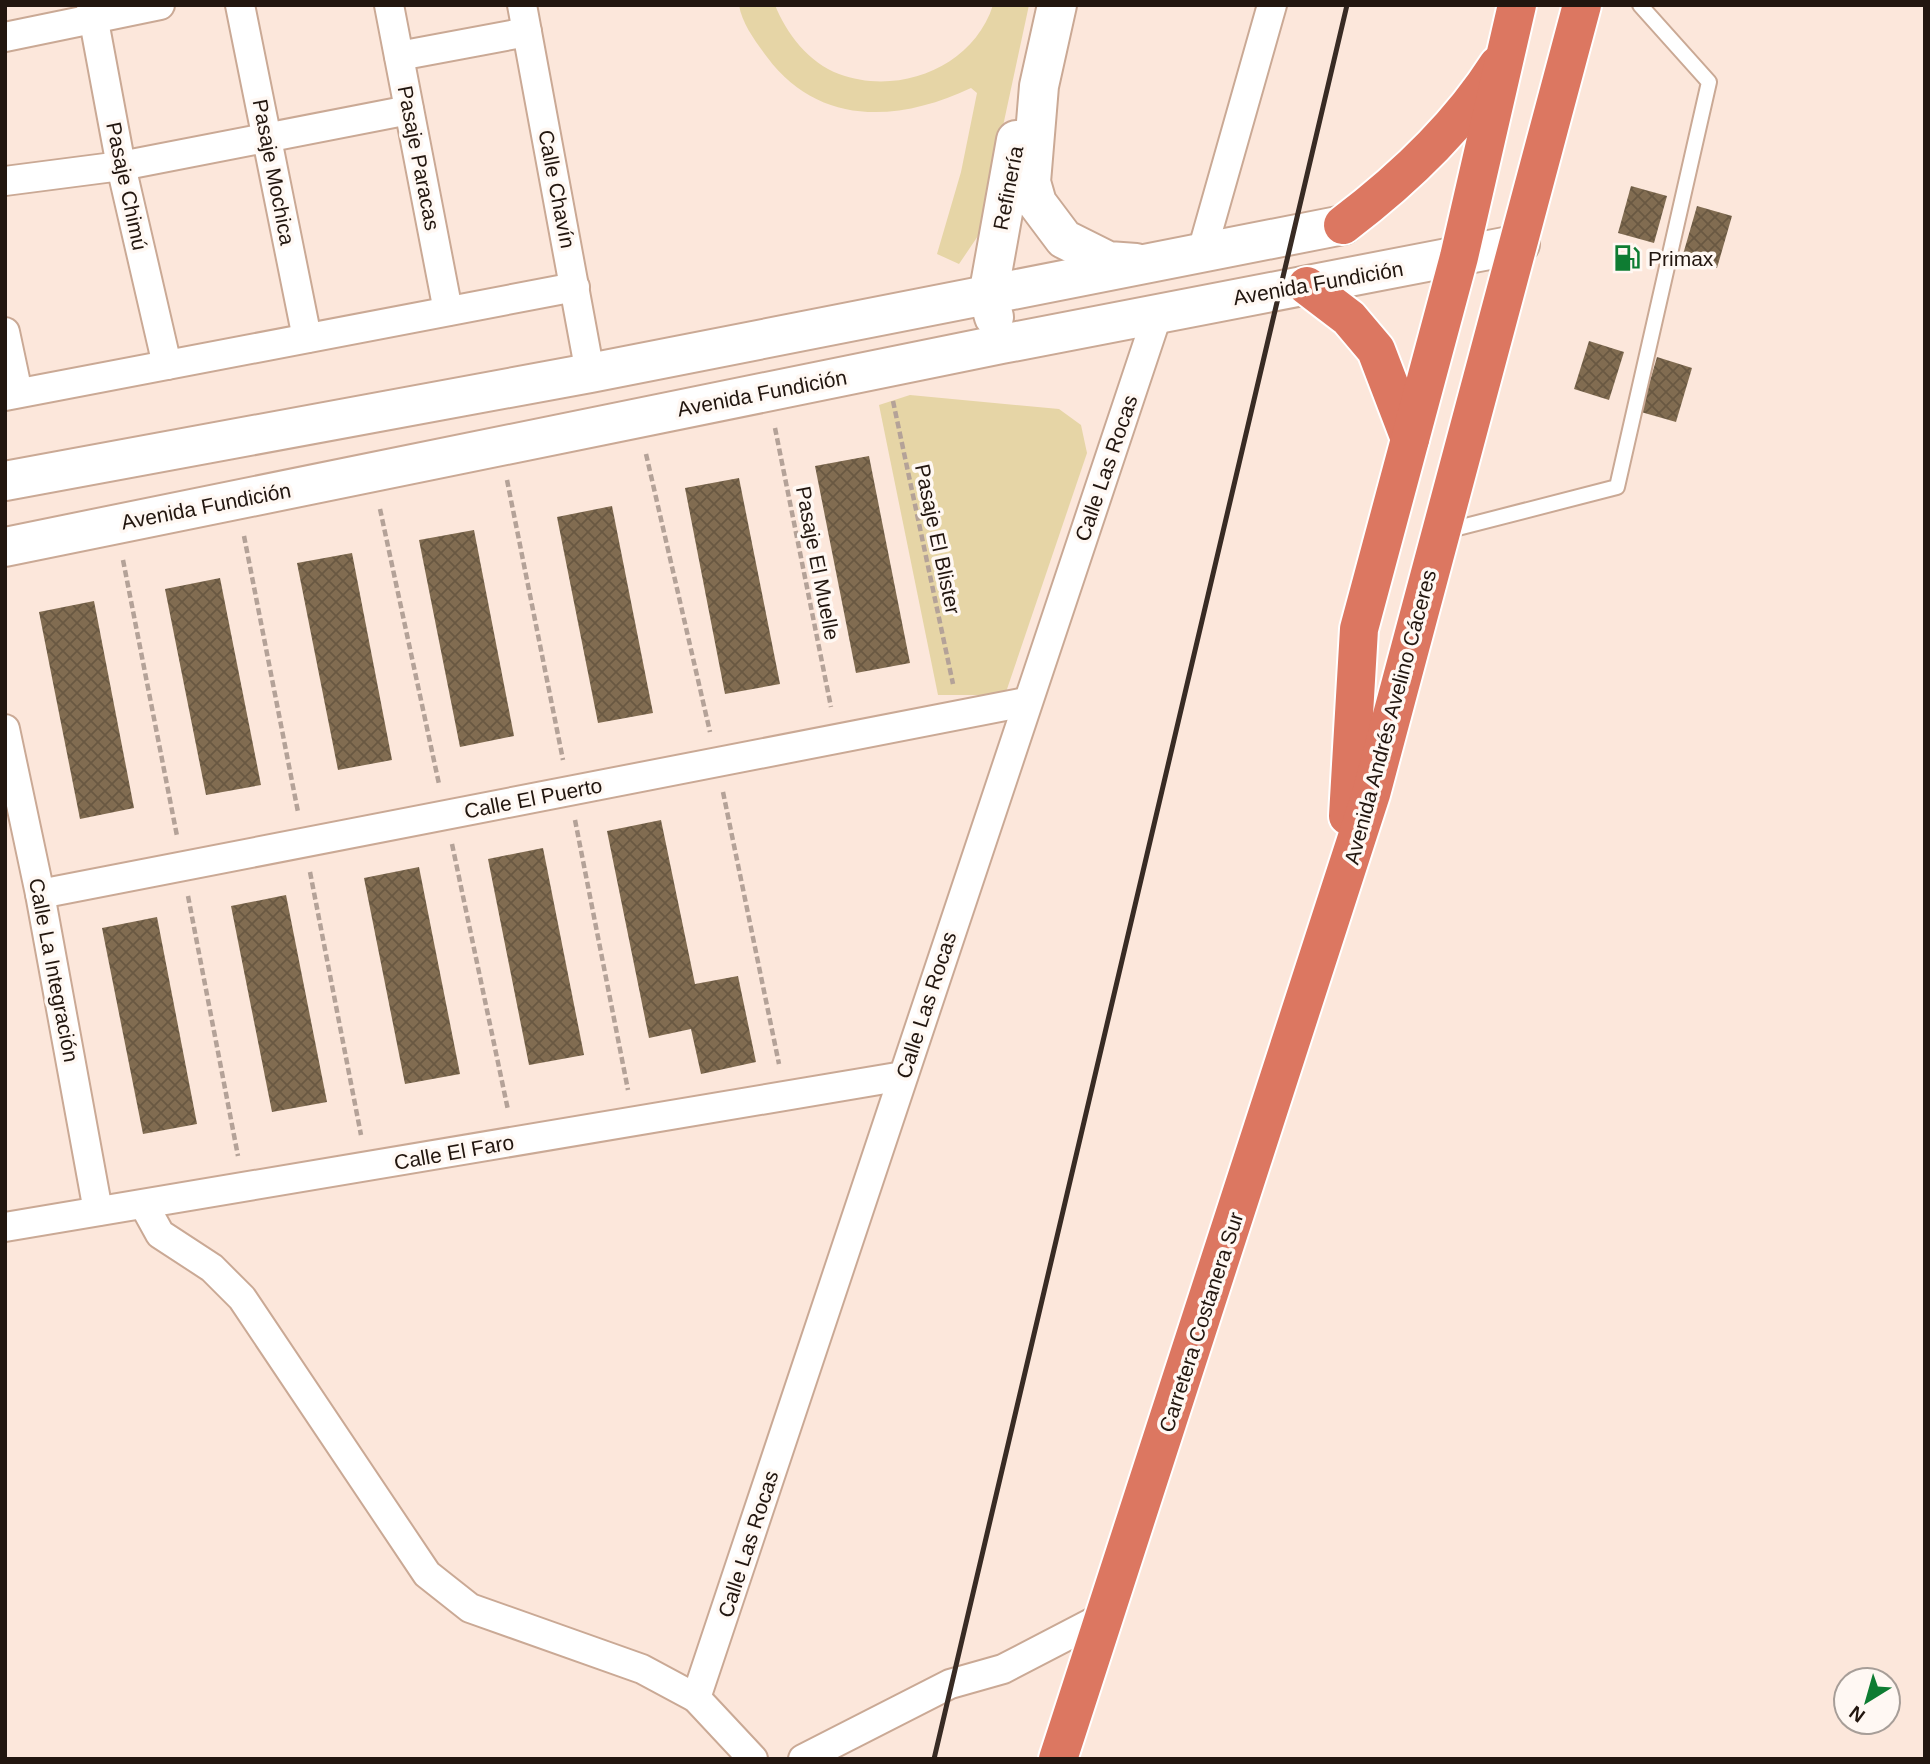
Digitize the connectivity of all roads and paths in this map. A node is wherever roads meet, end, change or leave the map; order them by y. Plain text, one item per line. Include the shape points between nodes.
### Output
1 (160, 5) edge
2 (240, 5) edge
3 (389, 5) edge
4 (1057, 5) edge
5 (1272, 5) edge
6 (1517, 5) edge
7 (1581, 5) edge
8 (1640, 5) edge
9 (92, 13) edge
10 (525, 18) edge
11 (5, 37) edge
12 (1506, 51) junction
13 (399, 56) junction
14 (1039, 86) junction
15 (409, 110) junction
16 (267, 139) junction
17 (121, 166) junction
18 (5, 181) edge
19 (1343, 225) joint
20 (1520, 244) junction
21 (1201, 255) junction
22 (1459, 257) junction
23 (1150, 265) junction
24 (1307, 286) junction
25 (575, 287) junction
26 (988, 296) junction
27 (448, 311) junction
28 (1158, 313) junction
29 (5, 332) edge
30 (307, 338) junction
31 (1002, 344) junction
32 (167, 365) junction
33 (886, 368) junction
34 (590, 373) junction
35 (768, 392) junction
36 (11, 394) edge
37 (1410, 439) junction
38 (5, 481) edge
39 (1441, 533) junction
40 (5, 547) edge
41 (1026, 702) junction
42 (960, 716) junction
43 (5, 729) edge
44 (838, 739) junction
45 (1344, 885) junction
46 (40, 894) junction
47 (903, 1076) junction
48 (144, 1205) junction
49 (98, 1211) junction
50 (5, 1227) edge
51 (1104, 1616) junction
52 (696, 1698) junction
53 (753, 1759) edge
54 (803, 1759) edge
55 (1058, 1759) edge

1 - 9 street
2 - 16 street, Pasaje Mochica
3 - 13 street, Pasaje Paracas
4 - 14 main road
5 - 21 street
6 - 12 highway, Avenida Andrés Avelino Cáceres
7 - 20 highway, Avenida Andrés Avelino Cáceres
8 - 39 lane via 1709,82 1616,487
9 - 11 street
9 - 17 street, Pasaje Chimú
10 - 13 street
10 - 25 street, Calle Chavín
12 - 19 highway via 1482,89 1396,184
12 - 22 highway, Avenida Andrés Avelino Cáceres
13 - 15 street, Pasaje Paracas
14 - 23 main road, Refinería via 1031,182 1037,203 1064,239 1108,261
14 - 26 main road, Refinería via 1014,145
15 - 16 street
15 - 27 street, Pasaje Paracas
16 - 17 street
16 - 30 street, Pasaje Mochica
17 - 18 street
17 - 32 street, Pasaje Chimú
19 - 21 main road
20 - 22 main road, Avenida Fundición
20 - 39 highway, Avenida Andrés Avelino Cáceres
21 - 23 main road
22 - 24 main road, Avenida Fundición
22 - 37 highway, Avenida Andrés Avelino Cáceres
23 - 26 main road
24 - 28 main road, Avenida Fundición
24 - 37 highway via 1349,318 1376,350
25 - 27 street
25 - 34 street, Calle Chavín
26 - 31 main road
26 - 34 main road
27 - 30 street
28 - 31 main road, Avenida Fundición
28 - 41 street, Calle Las Rocas
29 - 36 street
30 - 32 street
31 - 33 main road, Avenida Fundición
32 - 36 street
33 - 35 main road, Avenida Fundición
33 - 42 path, Pasaje El Blister
34 - 38 main road
35 - 40 main road, Avenida Fundición
35 - 44 path, Pasaje El Muelle
37 - 45 highway, Avenida Andrés Avelino Cáceres via 1359,629
39 - 45 highway, Avenida Andrés Avelino Cáceres
41 - 42 street, Calle El Puerto
41 - 47 street, Calle Las Rocas
42 - 44 street, Calle El Puerto
43 - 46 street, Calle La Integración
44 - 46 street, Calle El Puerto
45 - 51 highway, Carretera Costanera Sur
46 - 49 street, Calle La Integración
47 - 48 street, Calle El Faro
47 - 52 street, Calle Las Rocas
48 - 49 street, Calle El Faro
48 - 52 street via 160,1234 212,1268 242,1298 427,1574 470,1608 642,1669
49 - 50 street, Calle El Faro
51 - 54 street via 1003,1669 950,1684
51 - 55 highway, Carretera Costanera Sur
52 - 53 street

